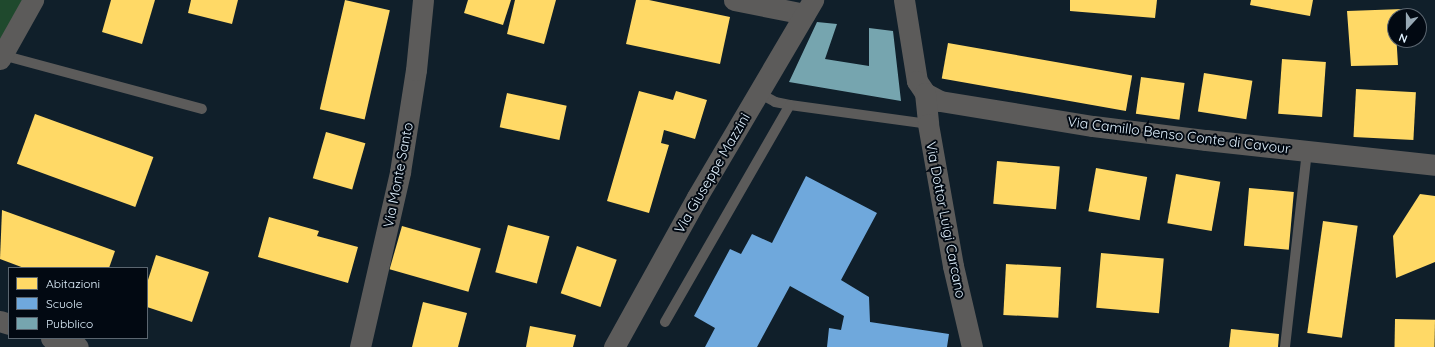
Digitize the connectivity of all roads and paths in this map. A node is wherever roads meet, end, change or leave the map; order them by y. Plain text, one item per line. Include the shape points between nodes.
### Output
1 (33, 0) edge
2 (423, 0) edge
3 (734, 0) edge
4 (904, 0) edge
5 (809, 7) edge
6 (1, 57) edge
7 (759, 93) junction
8 (925, 93) junction
9 (790, 105) junction
10 (202, 109) dead end
11 (928, 124) junction
12 (1307, 152) junction
13 (1435, 165) edge
14 (665, 322) dead end
15 (54, 339) edge
16 (78, 347) edge
17 (360, 347) edge
18 (614, 347) edge
19 (972, 347) edge
20 (1285, 347) edge

1 - 6 street
2 - 17 street, Via Monte Santo via 416,70 400,172
3 - 5 street
4 - 8 street via 917,81
5 - 7 street, Via Giuseppe Mazzini
6 - 10 lane
7 - 9 lane via 776,102
7 - 18 street, Via Giuseppe Mazzini via 697,197
8 - 11 street, Via Dottor Luigi Carcano
8 - 12 street, Via Camillo Benso Conte di Cavour via 940,101 1086,125
9 - 11 lane
9 - 14 lane
11 - 19 street, Via Dottor Luigi Carcano via 953,266
12 - 13 street, Via Camillo Benso Conte di Cavour
12 - 20 lane
15 - 16 street

